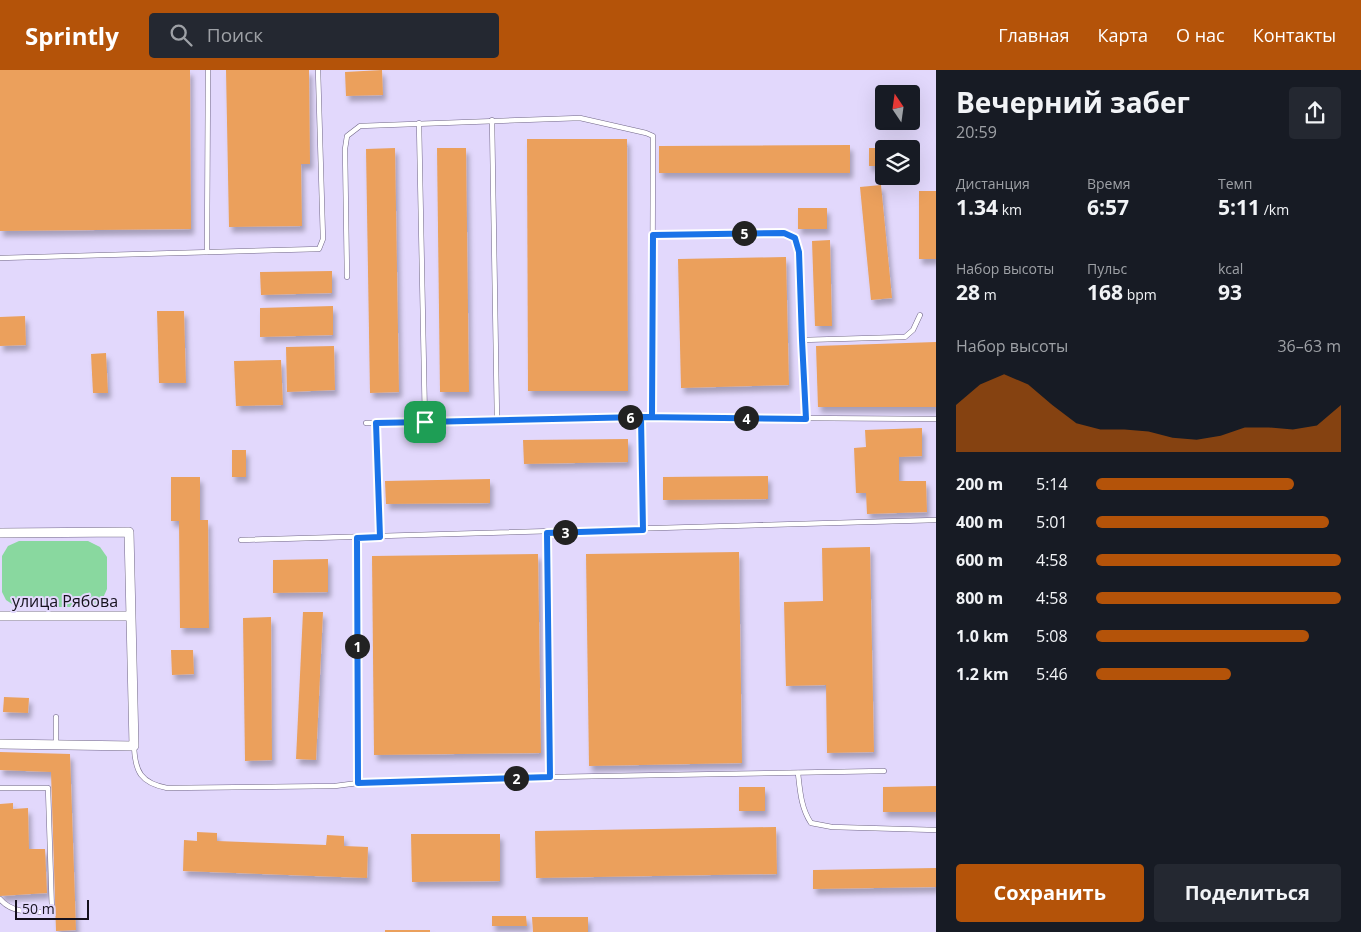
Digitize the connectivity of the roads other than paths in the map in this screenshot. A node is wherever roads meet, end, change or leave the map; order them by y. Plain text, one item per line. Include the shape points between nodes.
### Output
1 (208, 70) edge
2 (318, 70) edge
3 (492, 120) junction
4 (420, 123) junction
5 (653, 235) junction
6 (207, 252) junction
7 (0, 258) edge
8 (347, 278) dead end
9 (920, 315) dead end
10 (802, 340) junction
11 (641, 417) junction
12 (652, 417) junction
13 (806, 419) junction
14 (936, 419) edge
15 (497, 420) junction
16 (425, 422) junction
17 (366, 423) dead end
18 (376, 423) junction
19 (936, 520) edge
20 (643, 530) junction
21 (0, 533) edge
22 (547, 533) junction
23 (380, 537) junction
24 (357, 538) junction
25 (240, 540) dead end
26 (0, 616) edge
27 (130, 616) junction
28 (56, 717) dead end
29 (0, 744) edge
30 (56, 745) junction
31 (134, 746) junction
32 (884, 772) dead end
33 (798, 773) junction
34 (550, 777) junction
35 (358, 783) junction
36 (0, 788) edge
37 (936, 830) edge
38 (0, 899) edge

1 - 6 lane
2 - 6 lane via 323,239 319,249
3 - 4 lane
3 - 5 lane via 580,118 653,136
3 - 15 lane
4 - 8 lane via 360,126 347,136
4 - 16 lane
5 - 10 lane via 784,233 795,238 799,252
5 - 12 lane
6 - 7 lane
9 - 10 lane via 913,330 905,337
10 - 13 lane
11 - 12 lane
11 - 15 lane
11 - 20 lane
12 - 13 lane
13 - 14 lane
15 - 16 lane
16 - 18 lane
17 - 18 lane
18 - 23 lane
19 - 20 lane
20 - 22 lane
21 - 27 street via 129,532
22 - 23 lane
22 - 34 lane
23 - 24 lane
24 - 25 lane
24 - 35 lane
26 - 27 street, улица Рябова
27 - 31 street
28 - 30 lane
29 - 30 street
30 - 31 street
31 - 35 lane via 134,764 143,778 154,786 335,786
32 - 33 lane
33 - 34 lane
33 - 37 lane via 805,814 811,823 832,827
34 - 35 lane
36 - 38 lane via 48,788 52,912 25,912 6,906

